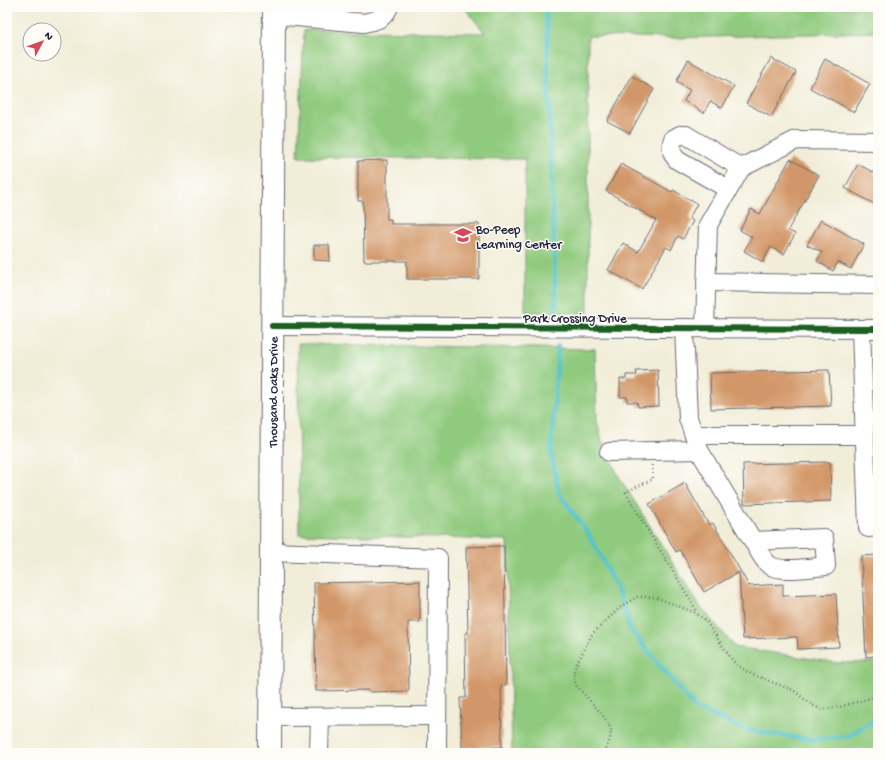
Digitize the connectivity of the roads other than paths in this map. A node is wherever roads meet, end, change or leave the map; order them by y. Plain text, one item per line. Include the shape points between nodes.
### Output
1 (389, 7) edge
2 (274, 11) edge
3 (345, 14) edge
4 (878, 141) edge
5 (741, 168) junction
6 (728, 189) junction
7 (706, 282) junction
8 (878, 284) edge
9 (272, 326) junction
10 (684, 328) junction
11 (705, 328) junction
12 (869, 329) edge
13 (865, 435) junction
14 (696, 442) junction
15 (609, 452) dead end
16 (878, 527) edge
17 (753, 541) dead end
18 (271, 552) junction
19 (437, 716) junction
20 (270, 717) junction
21 (320, 717) junction
22 (270, 753) edge
23 (319, 753) edge
24 (437, 753) edge

1 - 3 street via 378,20 364,23
2 - 3 street
2 - 9 main road, Thousand Oaks Drive
4 - 5 street via 796,140
5 - 6 street
5 - 6 street via 686,135 673,138 670,146 677,160
6 - 7 street via 708,225
7 - 8 street
7 - 11 street
9 - 10 street, Park Crossing Drive
9 - 18 main road, Thousand Oaks Drive
10 - 11 street, Park Crossing Drive
10 - 14 street via 688,418
11 - 12 street, Park Crossing Drive
12 - 13 street
13 - 14 street
13 - 16 street via 868,528
14 - 15 street via 652,451
14 - 17 street
18 - 19 street via 438,558
18 - 20 main road, Thousand Oaks Drive
19 - 21 street
19 - 24 street
20 - 21 street
20 - 22 main road, Thousand Oaks Drive
21 - 23 street

